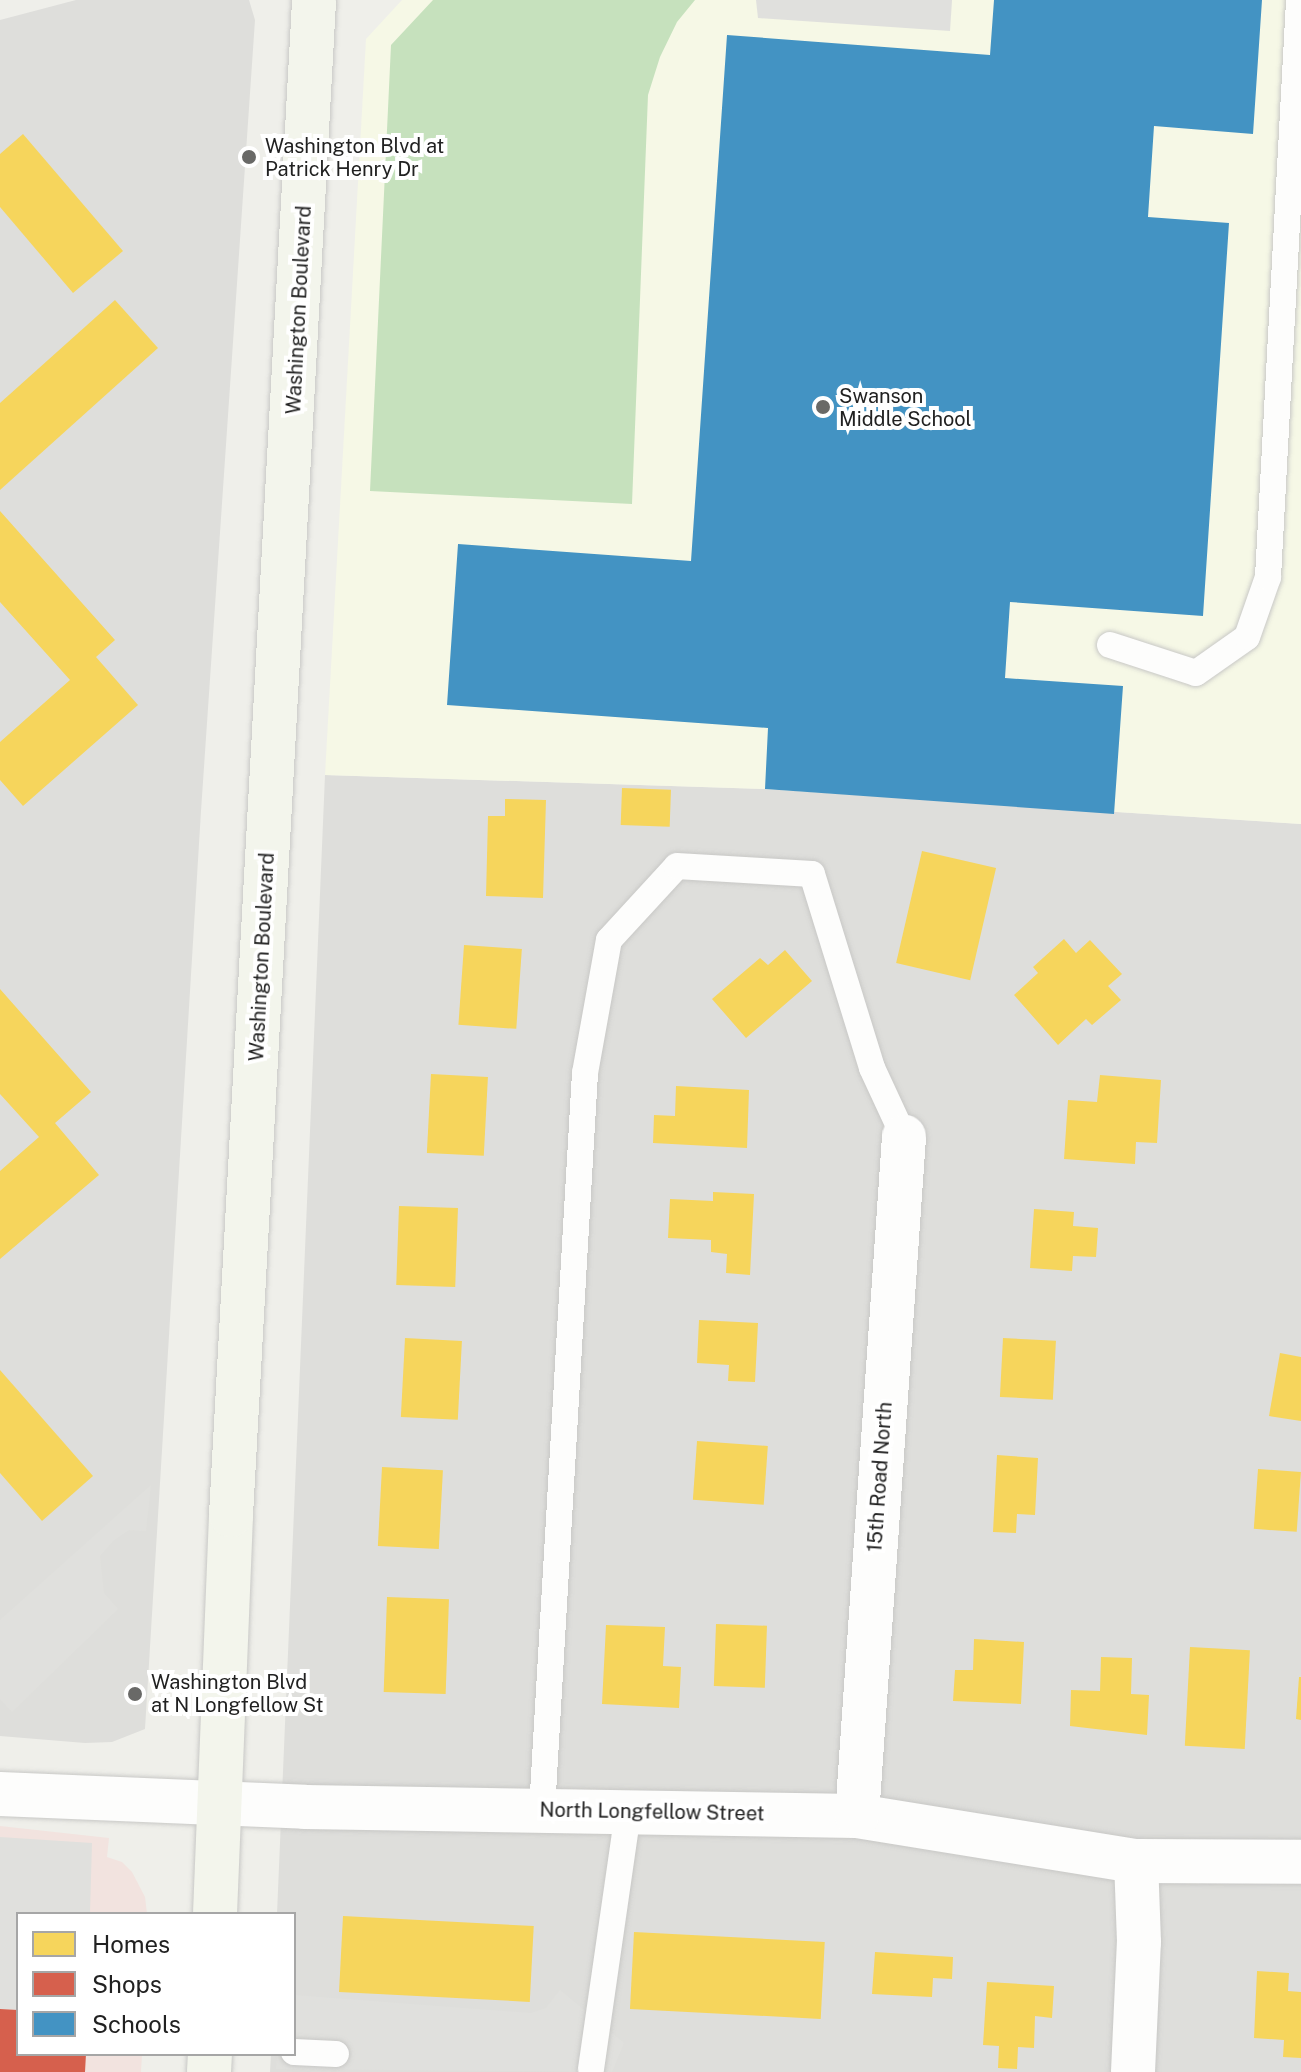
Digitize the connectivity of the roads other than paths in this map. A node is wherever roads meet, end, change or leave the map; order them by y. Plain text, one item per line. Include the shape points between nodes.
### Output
1 (314, 0) edge
2 (1299, 0) edge
3 (1110, 645) dead end
4 (904, 1137) joint
5 (0, 1794) edge
6 (218, 1803) junction
7 (542, 1810) junction
8 (628, 1812) junction
9 (857, 1816) junction
10 (1136, 1861) junction
11 (1301, 1862) edge
12 (215, 1912) edge
13 (296, 2052) edge
14 (336, 2054) dead end
15 (591, 2069) dead end
16 (1133, 2072) edge

1 - 6 main road, Washington Boulevard
2 - 3 lane via 1268,577 1247,637 1196,673
4 - 7 lane via 872,1068 812,874 677,866 609,940 585,1073
4 - 9 street, 15th Road North
5 - 6 street, North Longfellow Street
6 - 7 street, North Longfellow Street
6 - 12 main road, Washington Boulevard
7 - 8 street, North Longfellow Street
8 - 9 street, North Longfellow Street
8 - 15 lane
9 - 10 street, North Longfellow Street
10 - 11 street, North Longfellow Street
10 - 16 street via 1139,1942
13 - 14 lane

